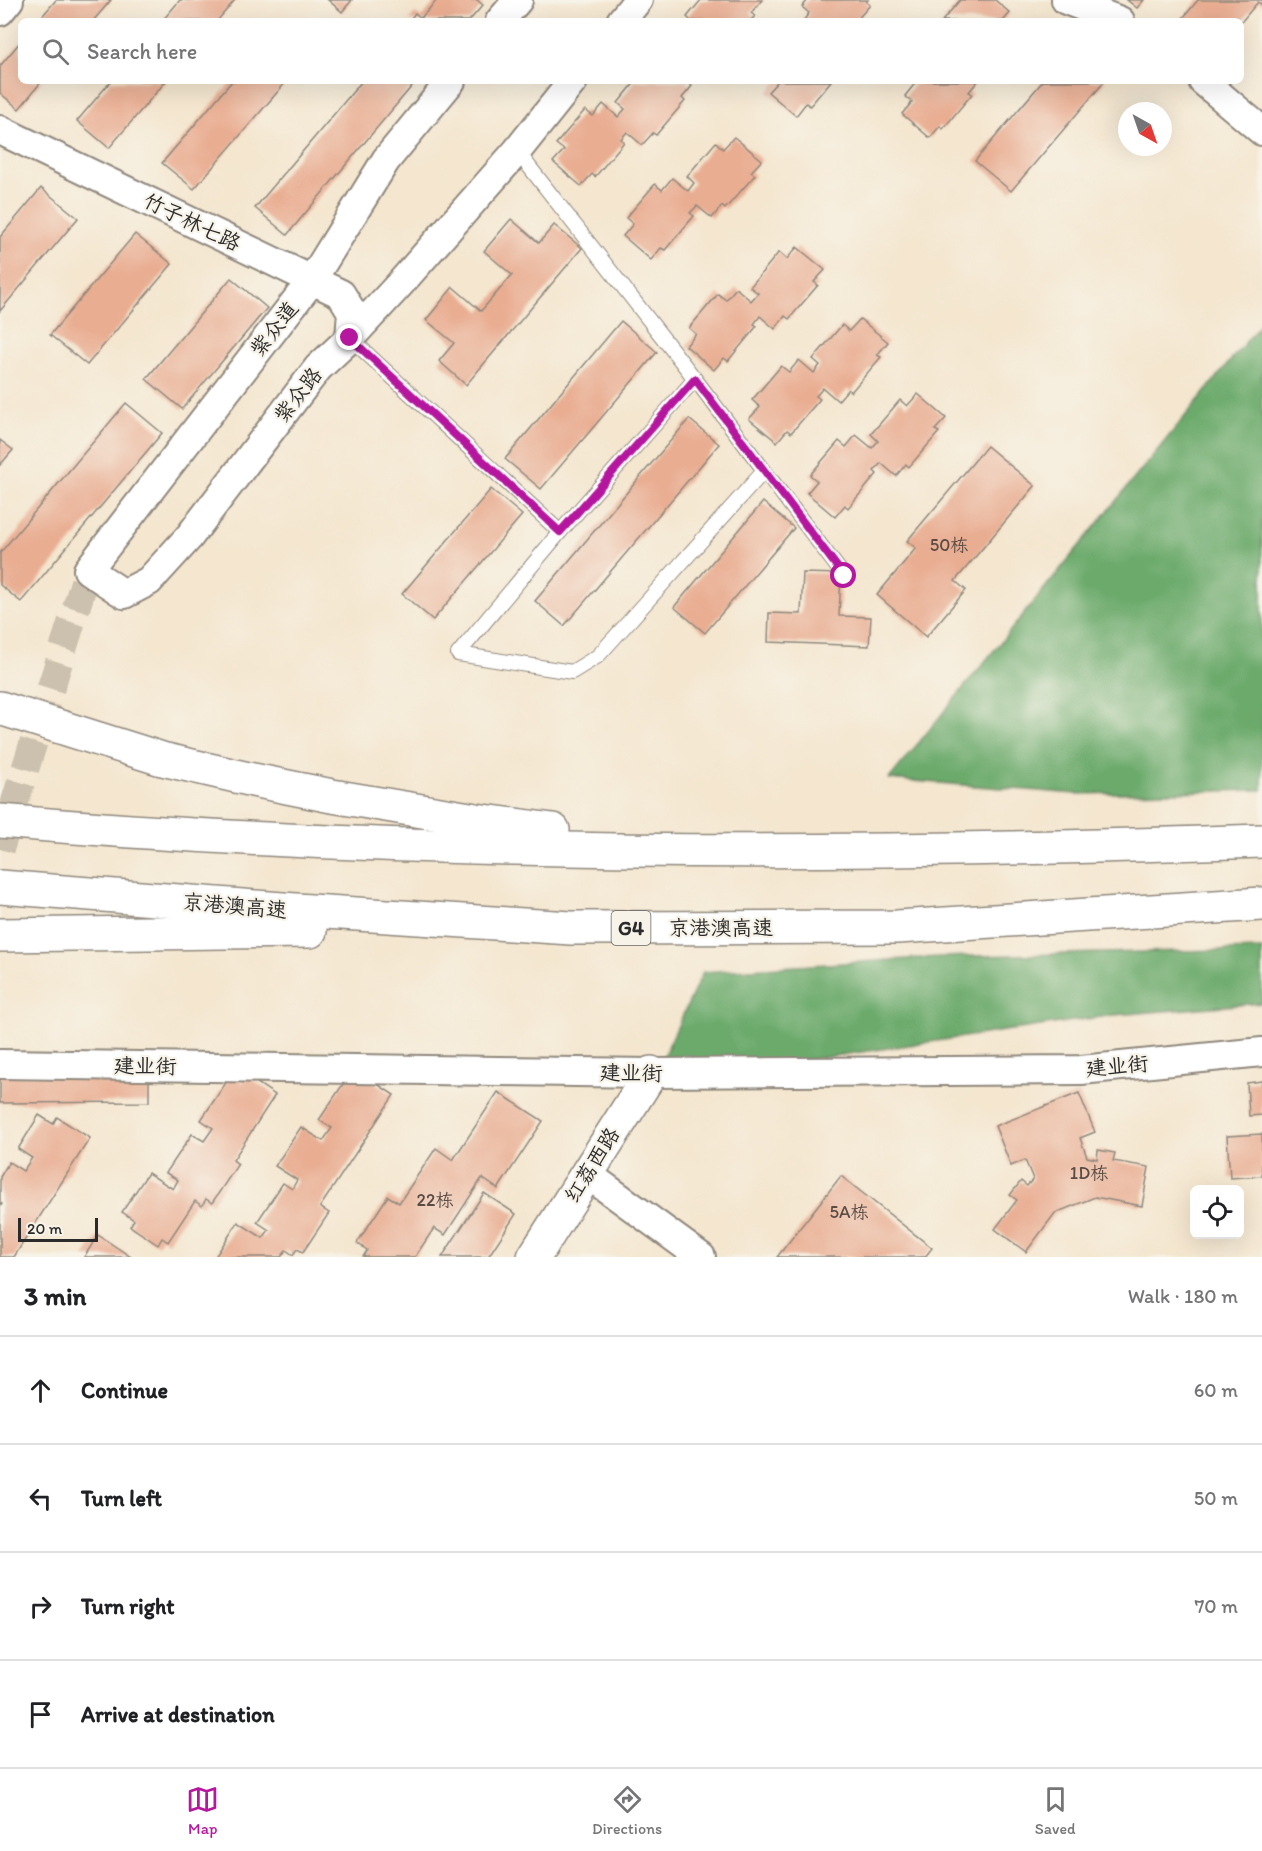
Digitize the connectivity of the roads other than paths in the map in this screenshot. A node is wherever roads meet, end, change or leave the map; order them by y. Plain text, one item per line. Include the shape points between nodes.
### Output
1 (9, 0) edge
2 (518, 0) edge
3 (638, 0) edge
4 (1066, 0) edge
5 (0, 10) edge
6 (503, 18) edge
7 (623, 18) edge
8 (1112, 18) edge
9 (449, 84) edge
10 (571, 84) edge
11 (1207, 84) edge
12 (0, 130) edge
13 (1262, 131) edge
14 (517, 151) junction
15 (312, 280) junction
16 (350, 338) junction
17 (695, 379) junction
18 (764, 471) junction
19 (560, 532) junction
20 (88, 570) joint
21 (844, 576) dead end
22 (0, 708) edge
23 (0, 821) edge
24 (1262, 841) edge
25 (712, 851) junction
26 (0, 887) edge
27 (1262, 904) edge
28 (571, 928) junction
29 (0, 935) edge
30 (1262, 1052) edge
31 (0, 1064) edge
32 (651, 1073) junction
33 (587, 1174) junction
34 (534, 1257) edge
35 (701, 1257) edge

1 - 5 street
2 - 6 street
3 - 7 street
4 - 8 street
9 - 15 street, 紫众道 via 386,160
10 - 14 street, 紫众路
11 - 13 street
12 - 15 street, 竹子林七路
14 - 16 street, 紫众路
14 - 17 lane
15 - 16 street, 竹子林七路 via 341,294 352,312
15 - 20 street, 紫众道
16 - 19 lane
16 - 20 street, 紫众路 via 318,368 189,537 149,580 124,594
17 - 18 lane
17 - 19 lane
18 - 19 lane via 598,656 581,667 572,672 458,654
18 - 21 lane
22 - 25 main road via 162,759 332,796 476,820
23 - 25 main road via 249,838
24 - 25 main road via 909,851
26 - 28 main road, 京港澳高速 / G4
27 - 28 main road, 京港澳高速 / G4 via 897,927
28 - 29 main road
30 - 32 street, 建业街 via 1081,1070
31 - 32 street, 建业街
32 - 33 main road, 红荔西路
33 - 34 main road, 红荔西路
33 - 35 street

